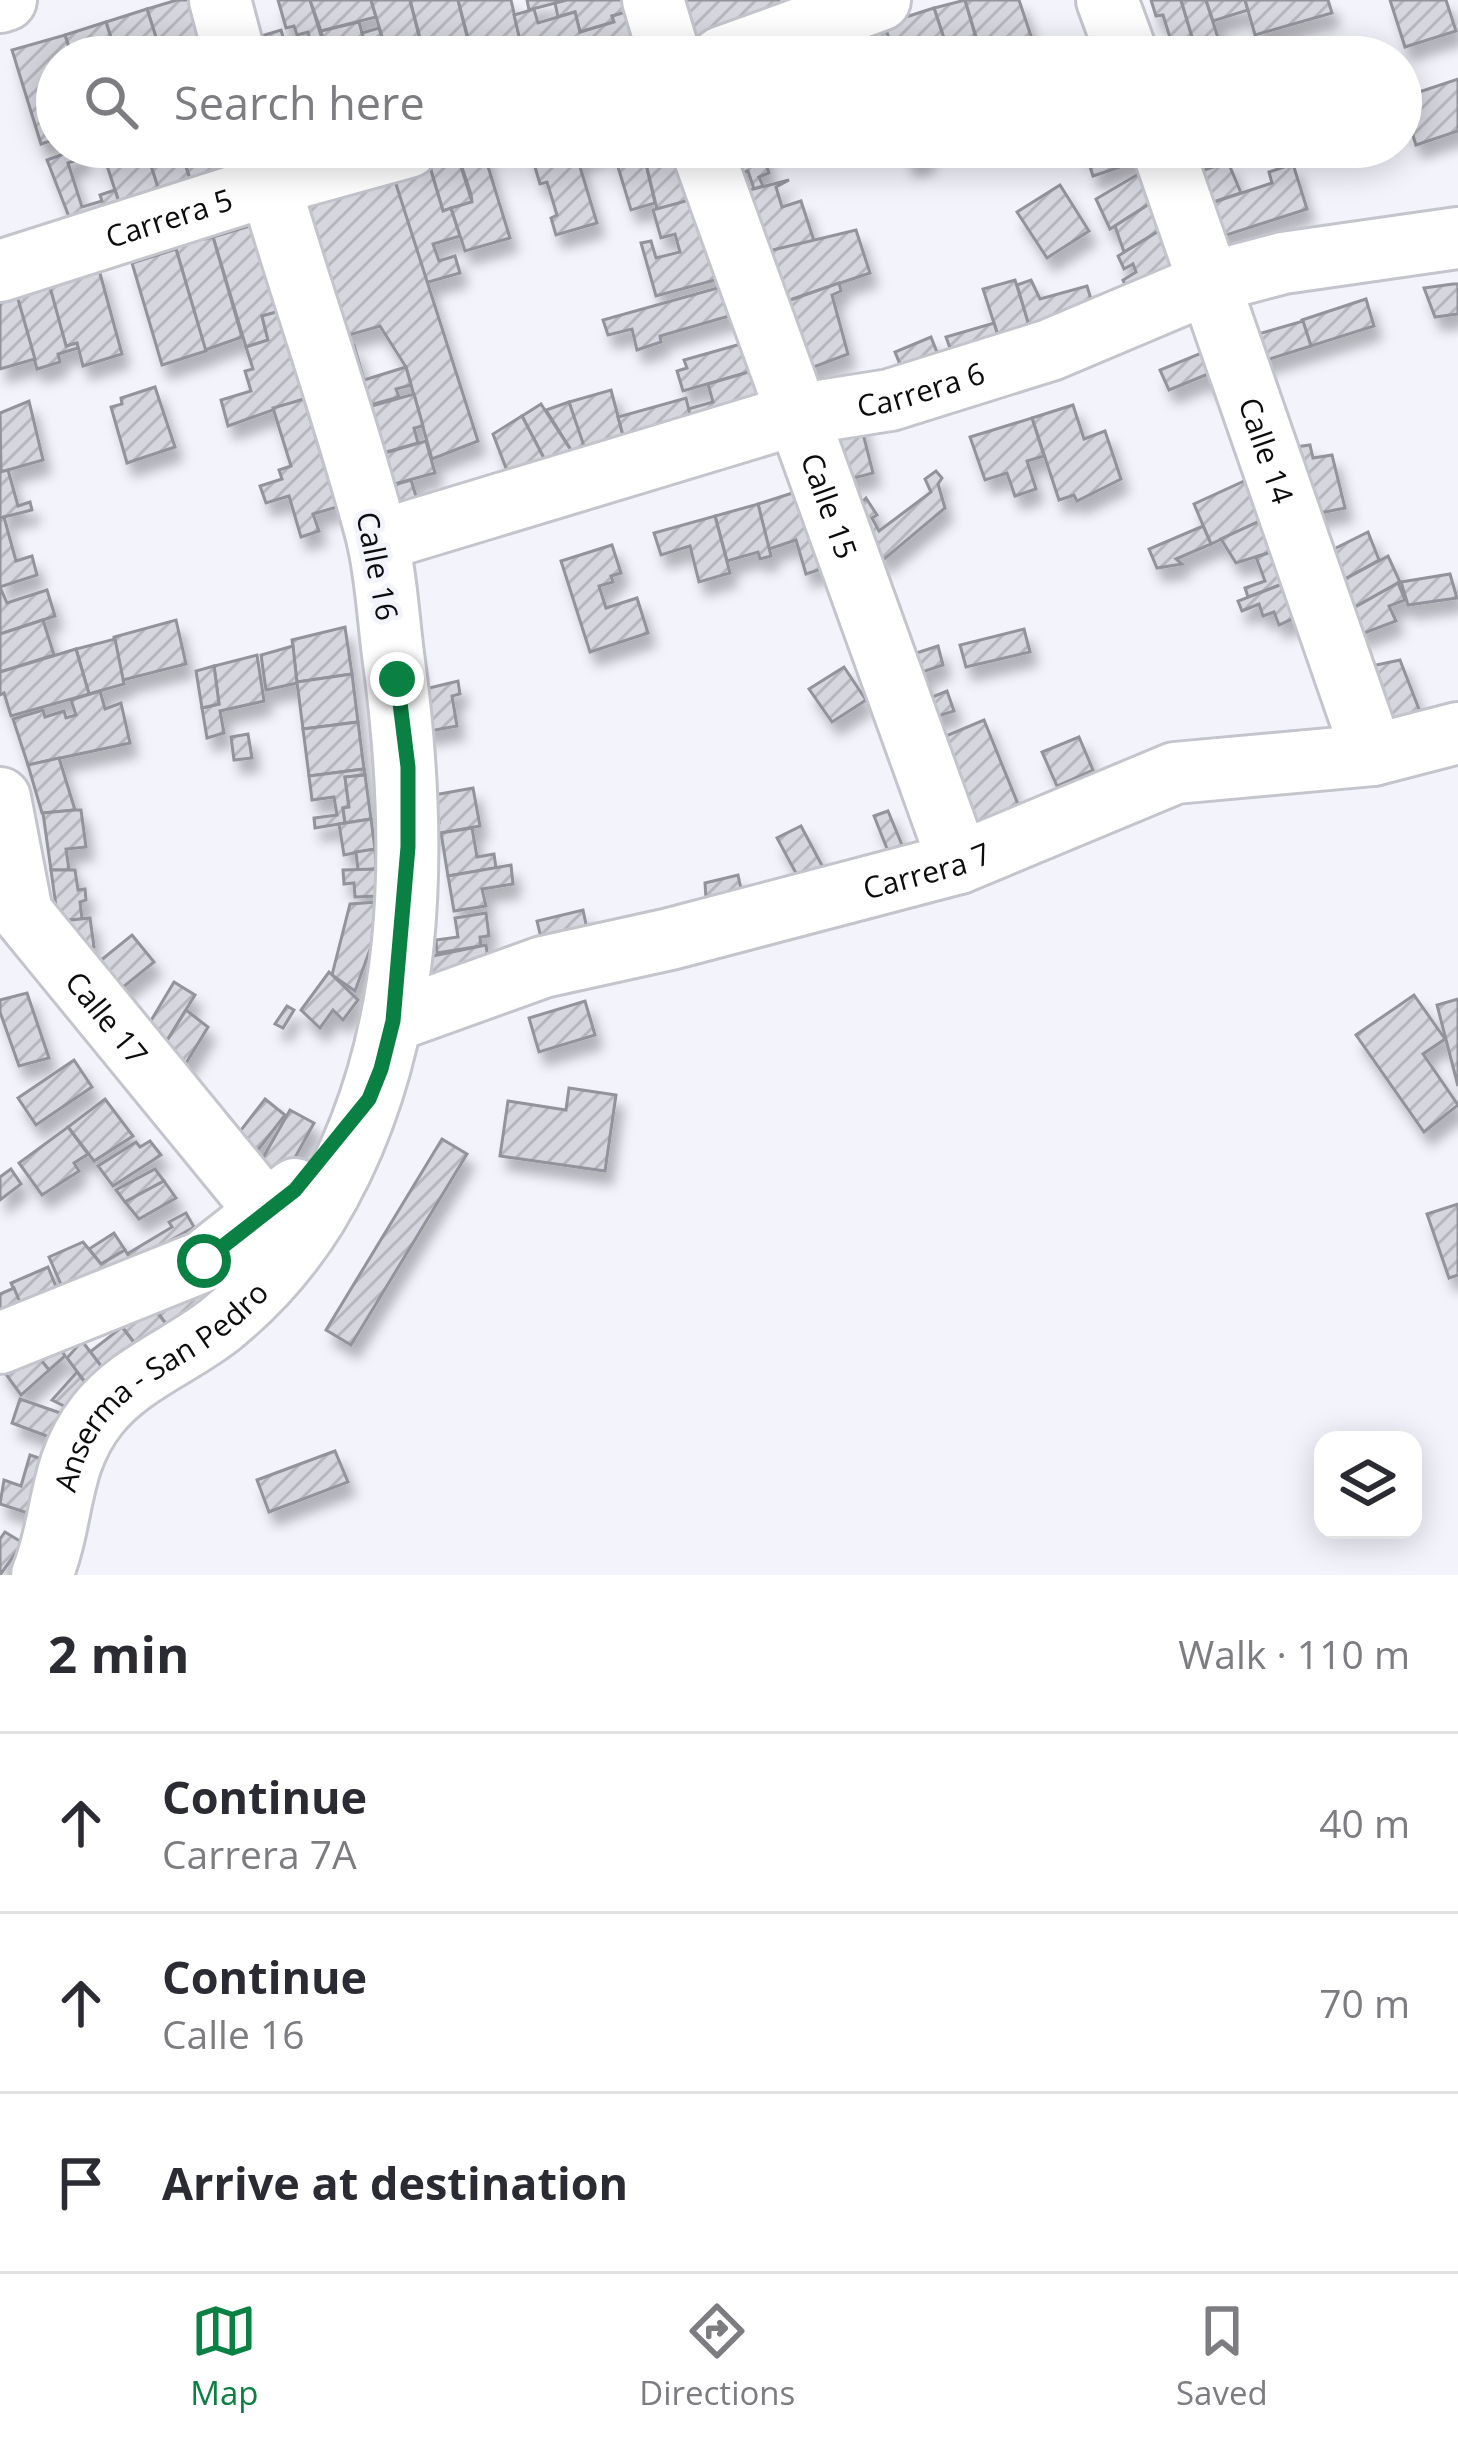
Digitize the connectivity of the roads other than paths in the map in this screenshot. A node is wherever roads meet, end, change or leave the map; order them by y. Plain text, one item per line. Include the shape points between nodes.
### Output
1 (220, 0) edge
2 (653, 0) edge
3 (880, 0) edge
4 (1107, 0) edge
5 (229, 36) edge
6 (664, 36) edge
7 (780, 36) edge
8 (1120, 36) edge
9 (260, 168) edge
10 (266, 168) edge
11 (708, 168) edge
12 (1170, 168) edge
13 (1458, 238) edge
14 (0, 271) edge
15 (1211, 282) junction
16 (796, 415) junction
17 (378, 541) junction
18 (1458, 733) edge
19 (1373, 755) junction
20 (0, 798) edge
21 (959, 862) junction
22 (11, 917) edge
23 (381, 1063) junction
24 (291, 1213) junction
25 (0, 1342) edge
26 (42, 1575) edge

1 - 5 street
2 - 6 street
3 - 7 street
4 - 8 street
9 - 14 street, Carrera 5
10 - 17 street, Calle 16
11 - 16 street, Calle 15
12 - 15 street, Calle 14
13 - 15 street, Carrera 6 via 1283,263
15 - 16 street, Carrera 6 via 1050,350 890,400
15 - 19 street, Calle 14
16 - 17 street, Carrera 6
16 - 21 street, Calle 15
17 - 23 street, Calle 16 via 408,767 408,847
18 - 19 street, Carrera 7
19 - 21 street, Carrera 7 via 1175,773
20 - 22 street, Calle 17
21 - 23 street, Carrera 7 via 543,967
22 - 24 street, Calle 17
23 - 24 street via 295,1190
24 - 25 street via 204,1261
24 - 26 street, Anserma - San Pedro via 280,1268 220,1325 99,1412 72,1454

